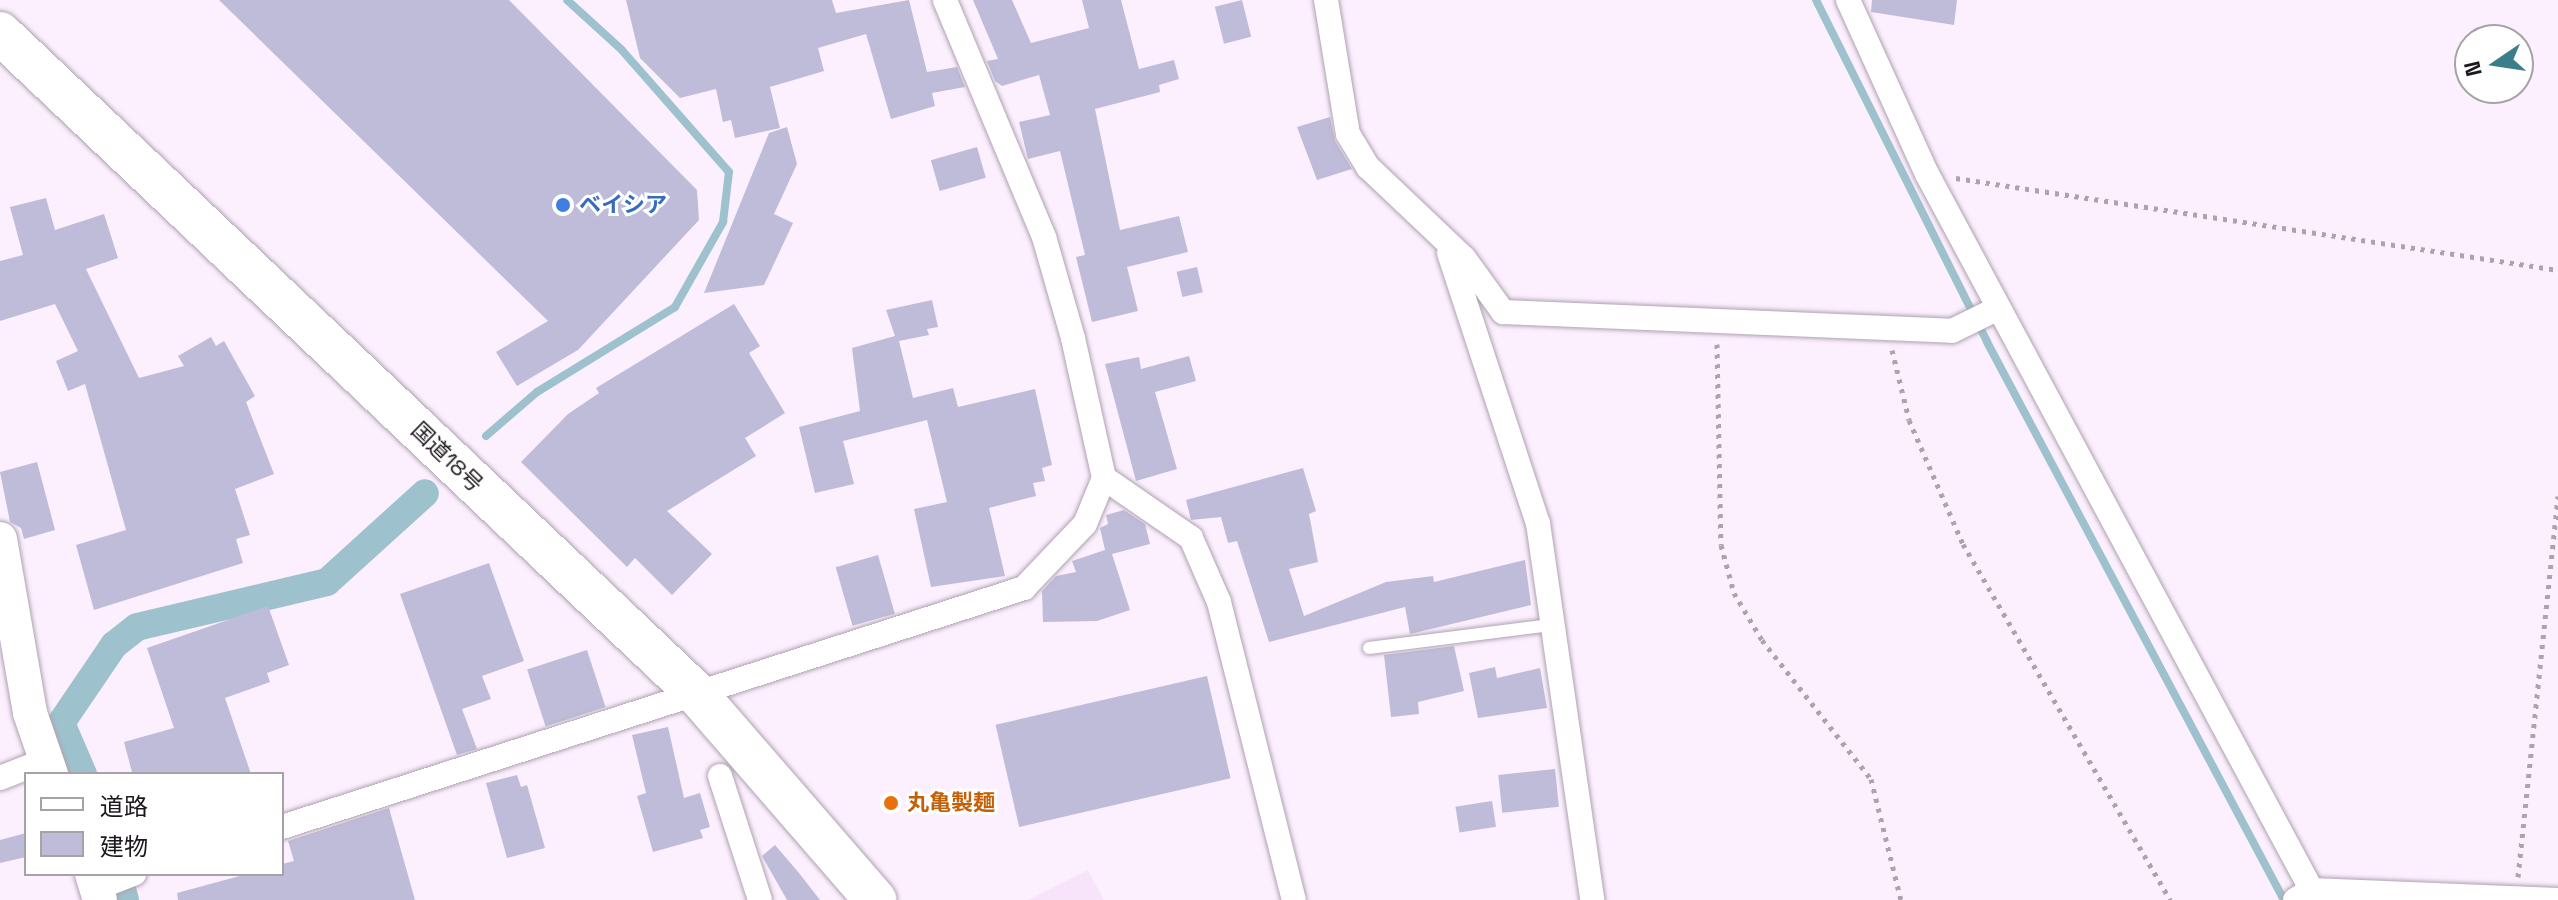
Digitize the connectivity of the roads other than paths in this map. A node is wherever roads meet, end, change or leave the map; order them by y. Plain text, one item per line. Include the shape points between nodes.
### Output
1 (945, 0) edge
2 (1326, 0) edge
3 (1848, 0) edge
4 (0, 33) edge
5 (1445, 244) junction
6 (1992, 311) junction
7 (1104, 478) junction
8 (0, 539) edge
9 (1551, 625) junction
10 (1369, 648) dead end
11 (696, 693) junction
12 (49, 767) edge
13 (27, 772) edge
14 (24, 773) edge
15 (720, 776) dead end
16 (0, 778) edge
17 (284, 826) edge
18 (2306, 897) edge
19 (760, 900) edge
20 (875, 900) edge
21 (1294, 900) edge
22 (1592, 900) edge
23 (2558, 900) edge

1 - 7 street via 1044,237
2 - 5 street via 1348,134 1368,167
3 - 6 street
4 - 11 highway, 国道18号
5 - 6 street via 1464,258 1503,312 1717,317 1952,331
5 - 9 street via 1538,523
6 - 18 street
7 - 11 street via 1085,524 1024,588
7 - 21 street via 1191,538 1219,602
8 - 12 main road via 30,713
9 - 10 lane
9 - 22 street
11 - 17 street
11 - 20 highway, 国道18号
12 - 13 street
14 - 16 street
15 - 19 street
18 - 23 street

